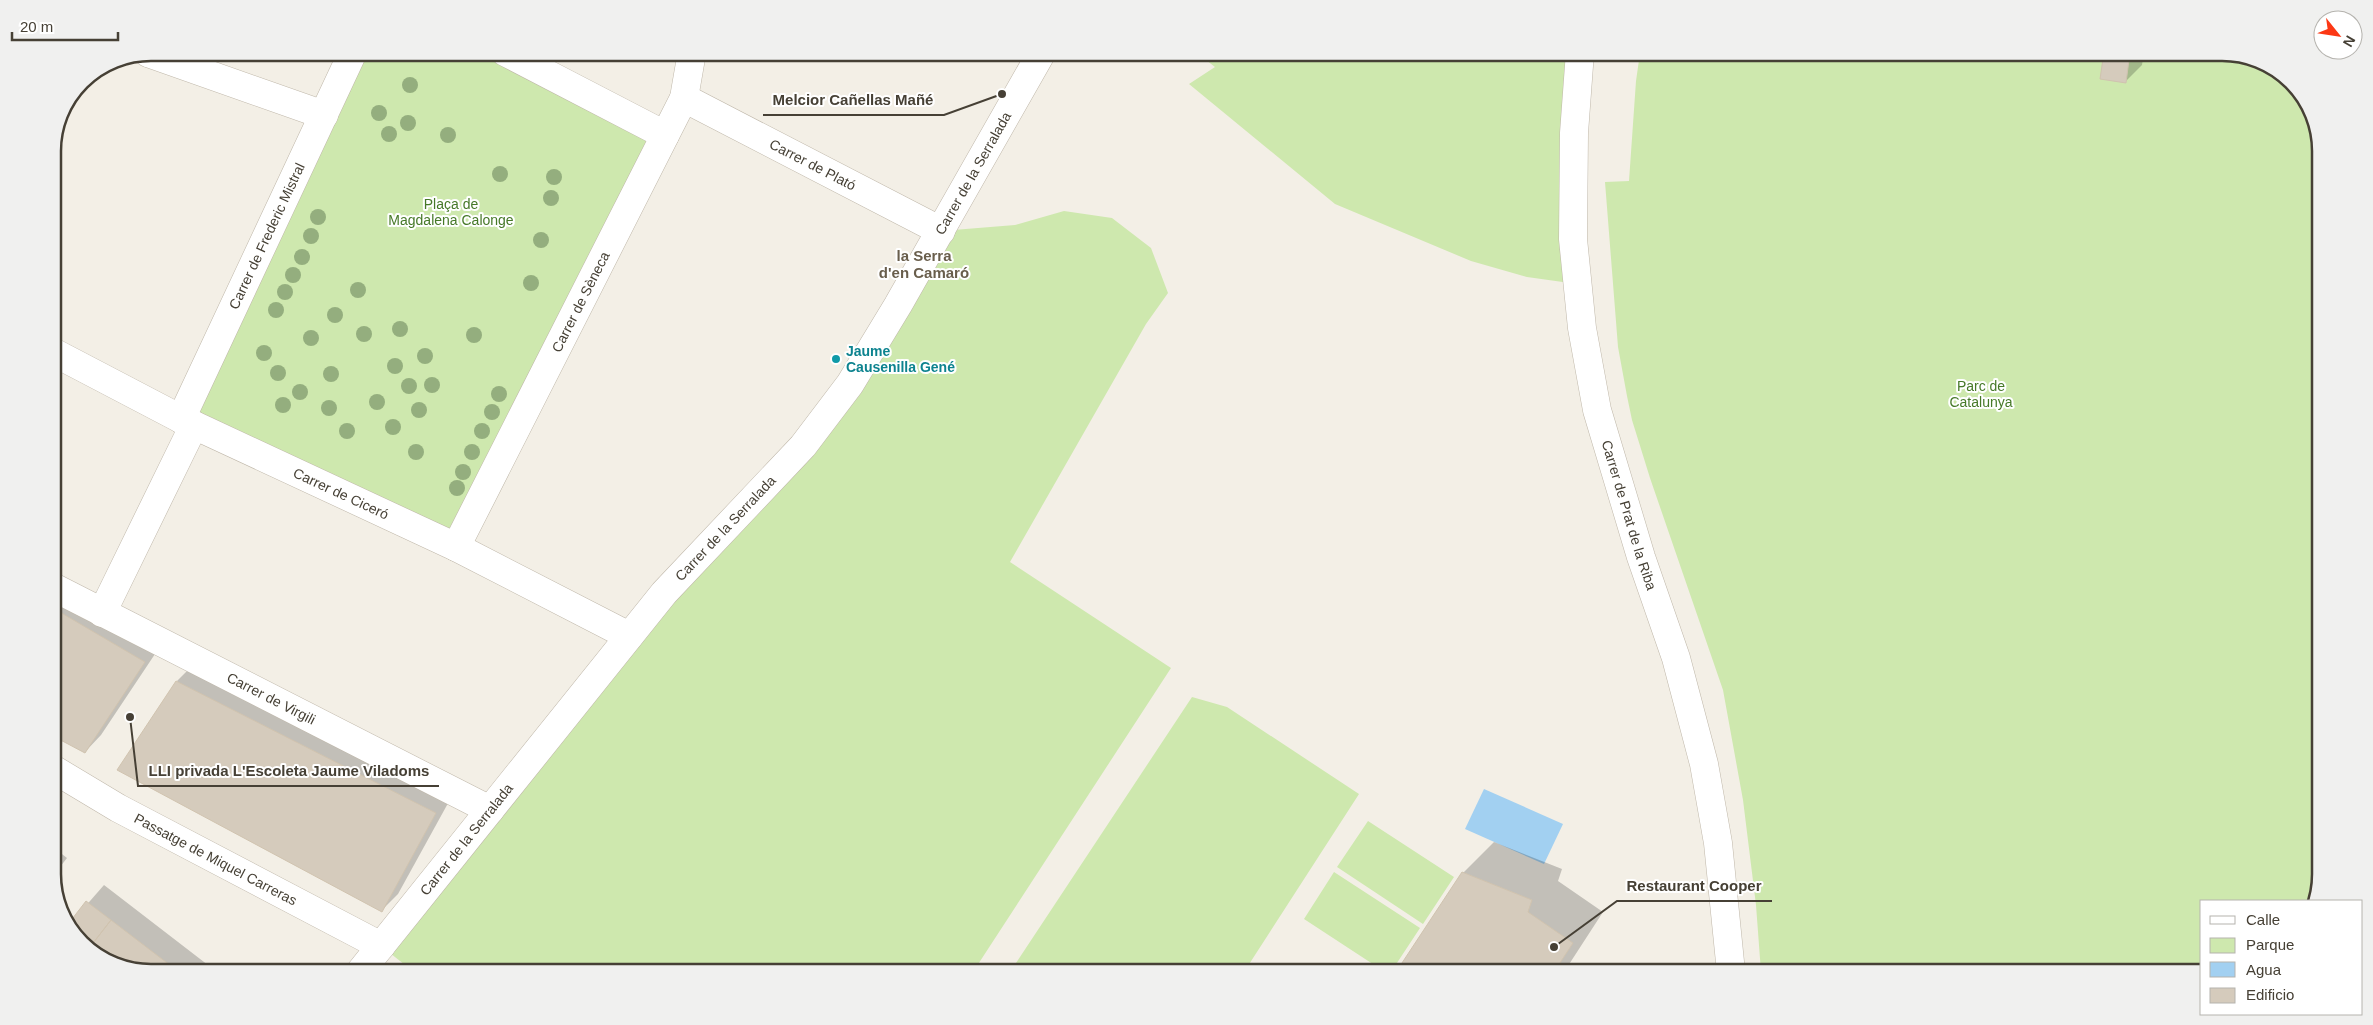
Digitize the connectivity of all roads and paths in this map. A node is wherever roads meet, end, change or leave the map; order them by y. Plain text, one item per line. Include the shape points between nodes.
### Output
1 (171, 61) edge
2 (349, 61) edge
3 (522, 61) edge
4 (690, 61) edge
5 (1037, 61) edge
6 (1579, 61) edge
7 (684, 98) junction
8 (324, 115) junction
9 (665, 135) junction
10 (941, 231) junction
11 (61, 356) edge
12 (188, 422) junction
13 (456, 547) junction
14 (61, 591) edge
15 (102, 613) junction
16 (629, 636) junction
17 (61, 774) edge
18 (490, 810) junction
19 (381, 946) junction
20 (366, 964) edge
21 (1730, 964) edge

1 - 8 street
2 - 8 street, Carrer de Frederic Mistral
3 - 9 street
4 - 7 street, Carrer de Sèneca
5 - 10 street, Carrer de la Serralada
6 - 21 street, Carrer de Prat de la Riba via 1574,133 1573,239 1582,328 1597,410 1641,557 1676,658 1704,764 1718,843
7 - 9 street, Carrer de Sèneca
7 - 10 street, Carrer de Plató
8 - 12 street, Carrer de Frederic Mistral
9 - 13 street, Carrer de Sèneca
10 - 16 street, Carrer de la Serralada via 850,384 803,446 664,593
11 - 12 street, Carrer de Ciceró
12 - 13 street, Carrer de Ciceró
12 - 15 street, Carrer de Frederic Mistral
13 - 16 street, Carrer de Ciceró
14 - 15 street, Carrer de Virgili
15 - 18 street, Carrer de Virgili
16 - 18 street, Carrer de la Serralada
17 - 19 street, Passatge de Miquel Carreras via 118,808
18 - 19 street, Carrer de la Serralada
19 - 20 street, Carrer de la Serralada

